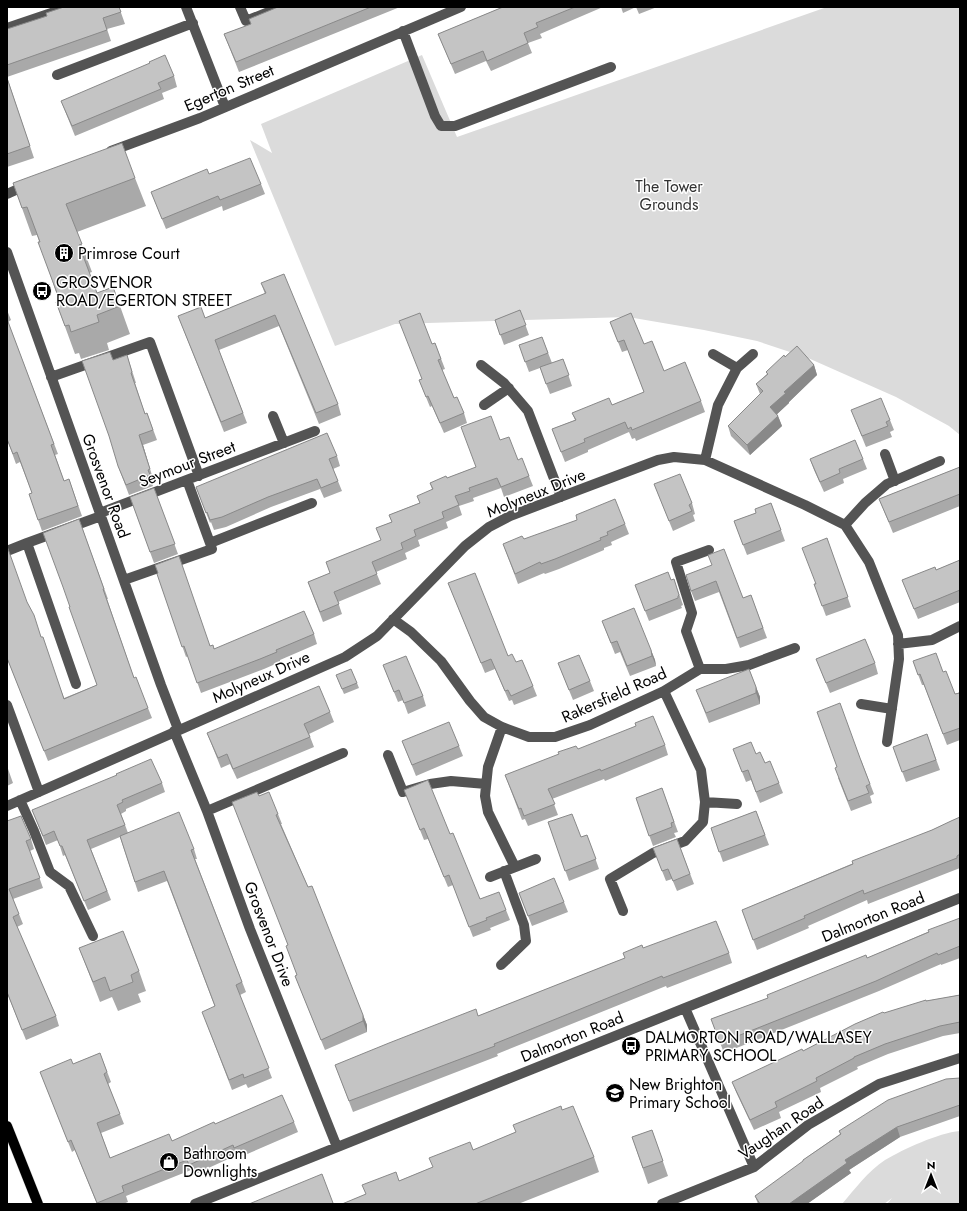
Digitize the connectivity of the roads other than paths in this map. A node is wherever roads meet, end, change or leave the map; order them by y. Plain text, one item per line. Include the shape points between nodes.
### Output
1 (69, 7) edge
2 (186, 7) edge
3 (240, 7) edge
4 (281, 7) edge
5 (461, 7) edge
6 (193, 23) junction
7 (7, 28) edge
8 (403, 31) junction
9 (611, 67) dead end
10 (57, 75) dead end
11 (225, 107) junction
12 (98, 156) edge
13 (35, 182) edge
14 (7, 194) edge
15 (7, 252) edge
16 (713, 354) dead end
17 (752, 354) dead end
18 (481, 365) dead end
19 (737, 368) junction
20 (52, 377) junction
21 (509, 388) junction
22 (484, 405) dead end
23 (273, 416) dead end
24 (315, 431) dead end
25 (284, 443) junction
26 (885, 454) dead end
27 (706, 460) junction
28 (940, 461) dead end
29 (199, 476) junction
30 (187, 480) junction
31 (895, 481) junction
32 (561, 497) junction
33 (312, 503) dead end
34 (101, 515) junction
35 (845, 525) junction
36 (27, 544) junction
37 (210, 544) junction
38 (709, 550) dead end
39 (7, 551) edge
40 (124, 580) junction
41 (393, 619) junction
42 (960, 626) edge
43 (898, 644) junction
44 (795, 648) dead end
45 (700, 669) junction
46 (76, 684) dead end
47 (664, 691) junction
48 (861, 704) dead end
49 (7, 705) edge
50 (892, 709) junction
51 (502, 727) junction
52 (176, 730) junction
53 (887, 742) dead end
54 (342, 753) dead end
55 (388, 755) dead end
56 (486, 784) junction
57 (39, 792) junction
58 (20, 800) junction
59 (705, 802) junction
60 (737, 804) dead end
61 (7, 806) edge
62 (207, 811) junction
63 (536, 859) dead end
64 (515, 867) junction
65 (504, 871) junction
66 (490, 877) dead end
67 (960, 898) edge
68 (623, 911) dead end
69 (93, 936) dead end
70 (501, 965) dead end
71 (685, 1008) junction
72 (960, 1058) edge
73 (7, 1126) edge
74 (337, 1147) junction
75 (754, 1167) junction
76 (38, 1204) edge
77 (195, 1204) edge
78 (662, 1204) edge

1 - 7 street
2 - 6 street
3 - 4 street via 246,21
5 - 8 street, Egerton Street
6 - 10 street
6 - 11 street
8 - 9 street via 441,126 455,126
8 - 11 street, Egerton Street
11 - 12 street, Egerton Street
13 - 14 street
15 - 20 street, Grosvenor Road
16 - 19 street
17 - 19 street
18 - 21 street
19 - 27 street via 718,405
20 - 29 street via 150,342
20 - 34 street, Grosvenor Road
21 - 22 street
21 - 32 street via 528,411
23 - 25 street
24 - 25 street, Seymour Street
25 - 29 street, Seymour Street
26 - 31 street
27 - 32 street, Molyneux Drive via 674,457 658,460
27 - 35 street, Molyneux Drive
28 - 31 street
29 - 30 street, Seymour Street
30 - 34 street, Seymour Street
30 - 37 street
31 - 35 street via 887,484
32 - 41 street, Molyneux Drive via 510,516 489,527 465,546
33 - 37 street
34 - 36 street, Seymour Street
34 - 40 street, Grosvenor Road
35 - 43 street via 869,562 898,635
36 - 39 street, Seymour Street
36 - 46 street
37 - 40 street via 212,549
38 - 45 street via 676,562 692,613 686,631
40 - 52 street, Grosvenor Road
41 - 51 street, Rakersfield Road via 411,632 441,661 484,717
41 - 52 street, Molyneux Drive via 377,636 345,656
42 - 43 street via 932,640
43 - 50 street via 899,658
44 - 45 street via 749,665 726,669
45 - 47 street, Rakersfield Road
47 - 51 street, Rakersfield Road via 590,725 555,737 529,737
47 - 59 street via 701,770
48 - 50 street
49 - 57 street
50 - 53 street
51 - 56 street via 488,767
52 - 57 street, Molyneux Drive
52 - 62 street, Grosvenor Drive
54 - 62 street
55 - 56 street via 403,792 451,781
56 - 64 street via 488,812
57 - 58 street, Molyneux Drive
58 - 61 street, Molyneux Drive
58 - 69 street via 50,872 69,886
59 - 60 street
59 - 68 street via 703,822 685,841 653,853 610,879
62 - 74 street, Grosvenor Drive via 250,929
63 - 64 street
64 - 65 street
65 - 66 street
65 - 70 street via 524,925 526,941
67 - 71 street, Dalmorton Road
71 - 74 street, Dalmorton Road
71 - 75 street
72 - 75 street, Vaughan Road via 879,1084 808,1124
73 - 76 main road
74 - 77 street, Dalmorton Road
75 - 78 street, Vaughan Road

